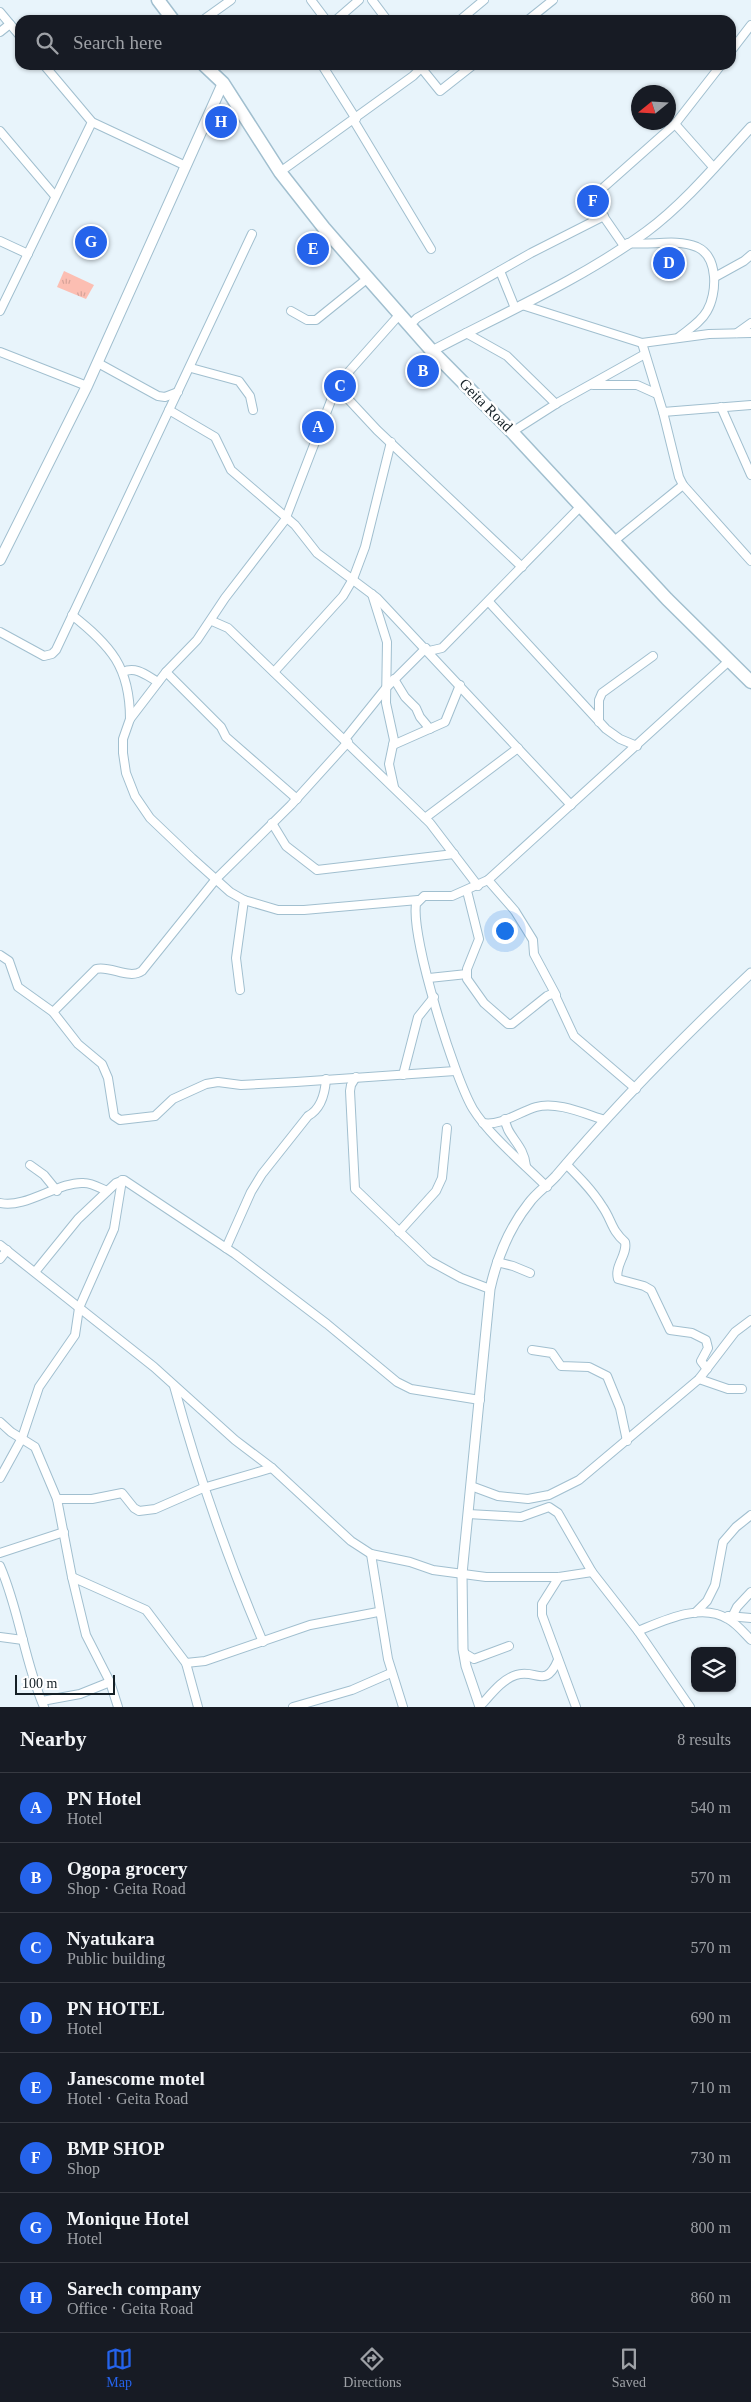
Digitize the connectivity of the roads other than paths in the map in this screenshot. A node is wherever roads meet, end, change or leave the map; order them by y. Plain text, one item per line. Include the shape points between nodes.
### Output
1 (158, 0) edge
2 (232, 0) edge
3 (311, 0) edge
4 (359, 0) edge
5 (372, 0) edge
6 (484, 0) edge
7 (553, 0) edge
8 (0, 12) edge
9 (169, 15) edge
10 (210, 15) edge
11 (322, 15) edge
12 (342, 15) edge
13 (383, 15) edge
14 (466, 15) edge
15 (534, 15) edge
16 (10, 24) junction
17 (751, 25) edge
18 (15, 30) edge
19 (0, 32) edge
20 (736, 44) edge
21 (48, 70) edge
22 (209, 70) edge
23 (325, 70) edge
24 (418, 70) edge
25 (423, 70) edge
26 (466, 70) edge
27 (716, 70) edge
28 (223, 83) junction
29 (355, 120) junction
30 (92, 122) junction
31 (676, 123) edge
32 (676, 125) edge
33 (751, 127) edge
34 (668, 130) edge
35 (0, 131) edge
36 (186, 166) junction
37 (714, 168) junction
38 (280, 172) junction
39 (55, 196) junction
40 (604, 216) junction
41 (252, 234) dead end
42 (0, 241) edge
43 (626, 245) junction
44 (431, 249) dead end
45 (28, 254) junction
46 (751, 255) edge
47 (500, 270) junction
48 (715, 277) junction
49 (368, 278) junction
50 (519, 306) junction
51 (0, 311) edge
52 (291, 311) dead end
53 (400, 314) junction
54 (751, 323) edge
55 (410, 325) junction
56 (466, 333) junction
57 (737, 333) junction
58 (751, 333) edge
59 (679, 337) junction
60 (642, 343) junction
61 (432, 351) junction
62 (0, 352) edge
63 (645, 354) junction
64 (98, 363) junction
65 (191, 368) junction
66 (591, 385) junction
67 (87, 386) junction
68 (336, 386) junction
69 (178, 392) junction
70 (657, 394) junction
71 (162, 397) junction
72 (556, 404) junction
73 (751, 405) edge
74 (170, 408) junction
75 (721, 408) junction
76 (253, 410) dead end
77 (663, 412) junction
78 (512, 432) junction
79 (391, 442) junction
80 (751, 474) edge
81 (683, 485) junction
82 (581, 506) junction
83 (286, 518) junction
84 (614, 541) junction
85 (0, 560) edge
86 (751, 560) edge
87 (522, 567) junction
88 (353, 579) junction
89 (372, 594) junction
90 (488, 602) junction
91 (72, 615) junction
92 (212, 622) junction
93 (0, 632) edge
94 (427, 649) junction
95 (653, 656) dead end
96 (730, 660) junction
97 (123, 672) junction
98 (166, 672) junction
99 (274, 672) junction
100 (394, 679) junction
101 (158, 682) junction
102 (751, 682) edge
103 (460, 685) junction
104 (386, 688) junction
105 (130, 718) junction
106 (599, 722) junction
107 (430, 729) junction
108 (346, 740) junction
109 (393, 745) junction
110 (637, 746) junction
111 (518, 748) junction
112 (394, 787) junction
113 (296, 799) junction
114 (571, 805) junction
115 (425, 818) junction
116 (272, 823) junction
117 (454, 854) junction
118 (216, 879) junction
119 (488, 880) junction
120 (478, 886) junction
121 (467, 891) junction
122 (244, 900) junction
123 (418, 900) junction
124 (0, 954) edge
125 (751, 973) edge
126 (466, 974) junction
127 (429, 978) junction
128 (240, 990) dead end
129 (556, 995) junction
130 (434, 997) junction
131 (53, 1012) junction
132 (455, 1071) junction
133 (403, 1075) junction
134 (356, 1077) junction
135 (326, 1079) junction
136 (636, 1088) junction
137 (505, 1119) junction
138 (605, 1120) junction
139 (483, 1123) junction
140 (448, 1128) dead end
141 (566, 1164) junction
142 (30, 1165) dead end
143 (526, 1166) junction
144 (122, 1180) junction
145 (547, 1186) junction
146 (57, 1191) junction
147 (107, 1191) junction
148 (0, 1203) edge
149 (399, 1232) junction
150 (0, 1245) edge
151 (226, 1248) junction
152 (7, 1250) junction
153 (0, 1259) edge
154 (497, 1262) junction
155 (35, 1272) junction
156 (530, 1273) dead end
157 (490, 1289) junction
158 (79, 1308) junction
159 (751, 1320) edge
160 (532, 1350) dead end
161 (707, 1369) junction
162 (699, 1379) junction
163 (174, 1386) junction
164 (742, 1389) dead end
165 (480, 1400) junction
166 (0, 1422) edge
167 (22, 1438) junction
168 (626, 1441) junction
169 (272, 1468) junction
170 (0, 1478) edge
171 (471, 1486) junction
172 (203, 1488) junction
173 (57, 1498) junction
174 (468, 1514) junction
175 (751, 1515) edge
176 (64, 1532) junction
177 (0, 1553) edge
178 (371, 1554) junction
179 (0, 1566) edge
180 (592, 1572) junction
181 (462, 1574) junction
182 (72, 1578) junction
183 (558, 1578) junction
184 (751, 1592) edge
185 (378, 1612) junction
186 (696, 1613) junction
187 (723, 1616) junction
188 (732, 1617) junction
189 (751, 1618) edge
190 (638, 1631) junction
191 (0, 1638) edge
192 (23, 1640) junction
193 (751, 1640) edge
194 (263, 1642) junction
195 (509, 1646) dead end
196 (464, 1652) junction
197 (558, 1660) junction
198 (186, 1663) junction
199 (391, 1673) junction
200 (110, 1682) junction
201 (43, 1704) edge
202 (481, 1705) edge
203 (118, 1707) edge
204 (198, 1707) edge
205 (293, 1707) edge
206 (403, 1707) edge
207 (576, 1707) edge
208 (690, 1707) edge

1 - 9 highway
2 - 10 street
3 - 11 street
4 - 12 street
5 - 13 street
6 - 14 street
7 - 15 street
8 - 16 street
16 - 18 street
16 - 19 street
17 - 20 street
21 - 30 street
22 - 28 highway, Geita Road
23 - 29 street
24 - 29 street
25 - 26 street via 440,90
27 - 31 street
28 - 36 main road
28 - 38 highway, Geita Road
29 - 38 street
29 - 44 street
30 - 36 street
30 - 39 street
32 - 37 street
33 - 37 street
34 - 40 street via 595,195 595,204
35 - 39 street
36 - 64 main road
37 - 43 street via 669,212
38 - 49 highway, Geita Road
39 - 45 street
40 - 43 street
40 - 47 street
41 - 65 street
42 - 45 street
43 - 48 street via 663,242 699,248 707,256
43 - 50 street
45 - 51 street
46 - 48 street
47 - 50 street
47 - 55 street
48 - 59 street via 708,310 701,320
49 - 52 street via 316,320 307,320
49 - 53 highway, Geita Road
50 - 56 street
50 - 60 street
53 - 55 highway, Geita Road
53 - 68 street
54 - 57 street
55 - 61 highway, Geita Road
56 - 61 street
56 - 72 street via 507,356
57 - 58 street
57 - 59 street
59 - 60 street
60 - 63 street
61 - 78 highway, Geita Road
62 - 67 street
63 - 66 street
63 - 70 street
64 - 67 main road
64 - 71 street
65 - 69 street
65 - 76 street via 239,380 250,396
66 - 70 street via 637,385
66 - 72 street
67 - 85 main road
68 - 79 street
68 - 83 street
69 - 71 street
69 - 74 street
70 - 77 street
71 - 74 street
72 - 78 street
73 - 75 street
74 - 83 street via 215,437 230,469
74 - 91 street
75 - 77 street
75 - 80 street
77 - 81 street via 675,467
78 - 82 highway, Geita Road
79 - 87 street
79 - 88 street via 365,547
81 - 84 street
81 - 86 street
82 - 84 highway, Geita Road
82 - 87 street
83 - 88 street via 296,525 317,554
83 - 92 street via 225,598
84 - 96 highway, Geita Road via 667,599
87 - 90 street
88 - 89 street
88 - 99 street via 343,596
89 - 94 street
89 - 104 street via 386,639
90 - 94 street via 442,648
90 - 106 street
91 - 93 street via 56,650 48,656
91 - 97 street via 108,646
92 - 98 street
92 - 99 street via 228,628
94 - 100 street
94 - 103 street
95 - 106 street via 602,693
96 - 102 highway, Geita Road
96 - 110 street
97 - 101 street via 137,670
97 - 105 street via 130,700
98 - 101 street
98 - 113 street via 222,727 226,737
99 - 108 street
100 - 104 street
100 - 107 street
101 - 105 street
103 - 107 street via 446,720
103 - 111 street
104 - 108 street
104 - 109 street
105 - 118 street via 122,753 135,796 150,818
106 - 110 street via 612,734
107 - 109 street
108 - 112 street
108 - 113 street
109 - 112 street via 389,764
110 - 114 street
111 - 114 street
111 - 115 street
112 - 115 street
113 - 116 street
114 - 119 street
115 - 117 street
116 - 117 street via 286,846 317,870
116 - 118 street
117 - 120 street
118 - 122 street
118 - 131 street via 142,971 134,974 96,968
119 - 120 street
119 - 129 street via 533,940 534,954
120 - 121 street
121 - 123 street via 452,896 424,896
121 - 126 street via 479,939
122 - 123 street via 278,910 304,910
122 - 128 street via 236,958
123 - 127 street via 419,932
124 - 131 street via 9,961 18,988
125 - 136 street
126 - 127 street
126 - 129 street via 484,1003 510,1024 547,996
127 - 130 street
129 - 136 street via 574,1036
130 - 132 street
130 - 133 street via 418,1017
131 - 135 street via 78,1044 102,1064 108,1078 114,1116 120,1120 155,1116 173,1099 212,1083 241,1085
132 - 133 street
132 - 139 street
133 - 134 street
134 - 135 street
134 - 149 street via 350,1091 354,1187
135 - 151 street via 324,1095 316,1112 308,1116 262,1174
136 - 138 street
137 - 138 street via 539,1106 568,1109
137 - 139 street via 493,1124
137 - 143 street via 507,1129 523,1151
138 - 141 street
139 - 143 street
140 - 149 street via 442,1178 436,1191
141 - 145 street
141 - 161 street via 595,1195 616,1234 625,1242 626,1248 618,1266 618,1280 651,1290 670,1330 692,1333 706,1340 708,1348 701,1361
142 - 146 street via 44,1175
143 - 145 street
144 - 147 street
144 - 151 street via 137,1186
144 - 158 street via 114,1229
145 - 154 street via 529,1202 504,1242
146 - 147 street via 85,1183
146 - 148 street via 16,1203
147 - 155 street via 68,1229
149 - 157 street via 430,1261
150 - 152 street
151 - 165 street via 403,1386
152 - 153 street
152 - 155 street
154 - 156 street
154 - 157 street
155 - 158 street
157 - 165 street
158 - 163 street
158 - 167 street via 72,1342 39,1387
159 - 161 street via 735,1332
160 - 168 street via 552,1352 561,1366 590,1367 607,1376 620,1408
161 - 162 street
162 - 164 street via 728,1389
162 - 168 street
163 - 169 street
163 - 172 street
165 - 171 street
166 - 167 street
167 - 170 street
167 - 173 street via 35,1447
168 - 171 street via 579,1480 549,1495 520,1499 498,1496
169 - 172 street
169 - 178 street via 351,1541
171 - 174 street
172 - 173 street via 147,1511 134,1508 122,1493 92,1499
172 - 194 street
173 - 176 street
174 - 180 street via 521,1517 550,1507 562,1518
174 - 181 street
175 - 186 street via 723,1542 715,1585
176 - 177 street
176 - 182 street
178 - 181 street
178 - 185 street
179 - 192 street via 11,1592
180 - 183 street
180 - 190 street
181 - 183 street
181 - 196 street
182 - 198 street via 146,1610
182 - 200 street via 86,1635
183 - 197 street via 547,1594 542,1610
184 - 188 street via 737,1606
185 - 194 street via 324,1621
185 - 199 street
186 - 187 street
186 - 190 street
187 - 188 street
187 - 193 street
188 - 189 street
190 - 208 street
191 - 192 street
192 - 201 street
194 - 198 street via 205,1661
195 - 196 street via 474,1659
196 - 202 street
197 - 202 street via 548,1675 538,1677 524,1673 513,1676
197 - 207 street
198 - 204 street
199 - 205 street via 352,1690
199 - 206 street
200 - 201 street
200 - 203 street

